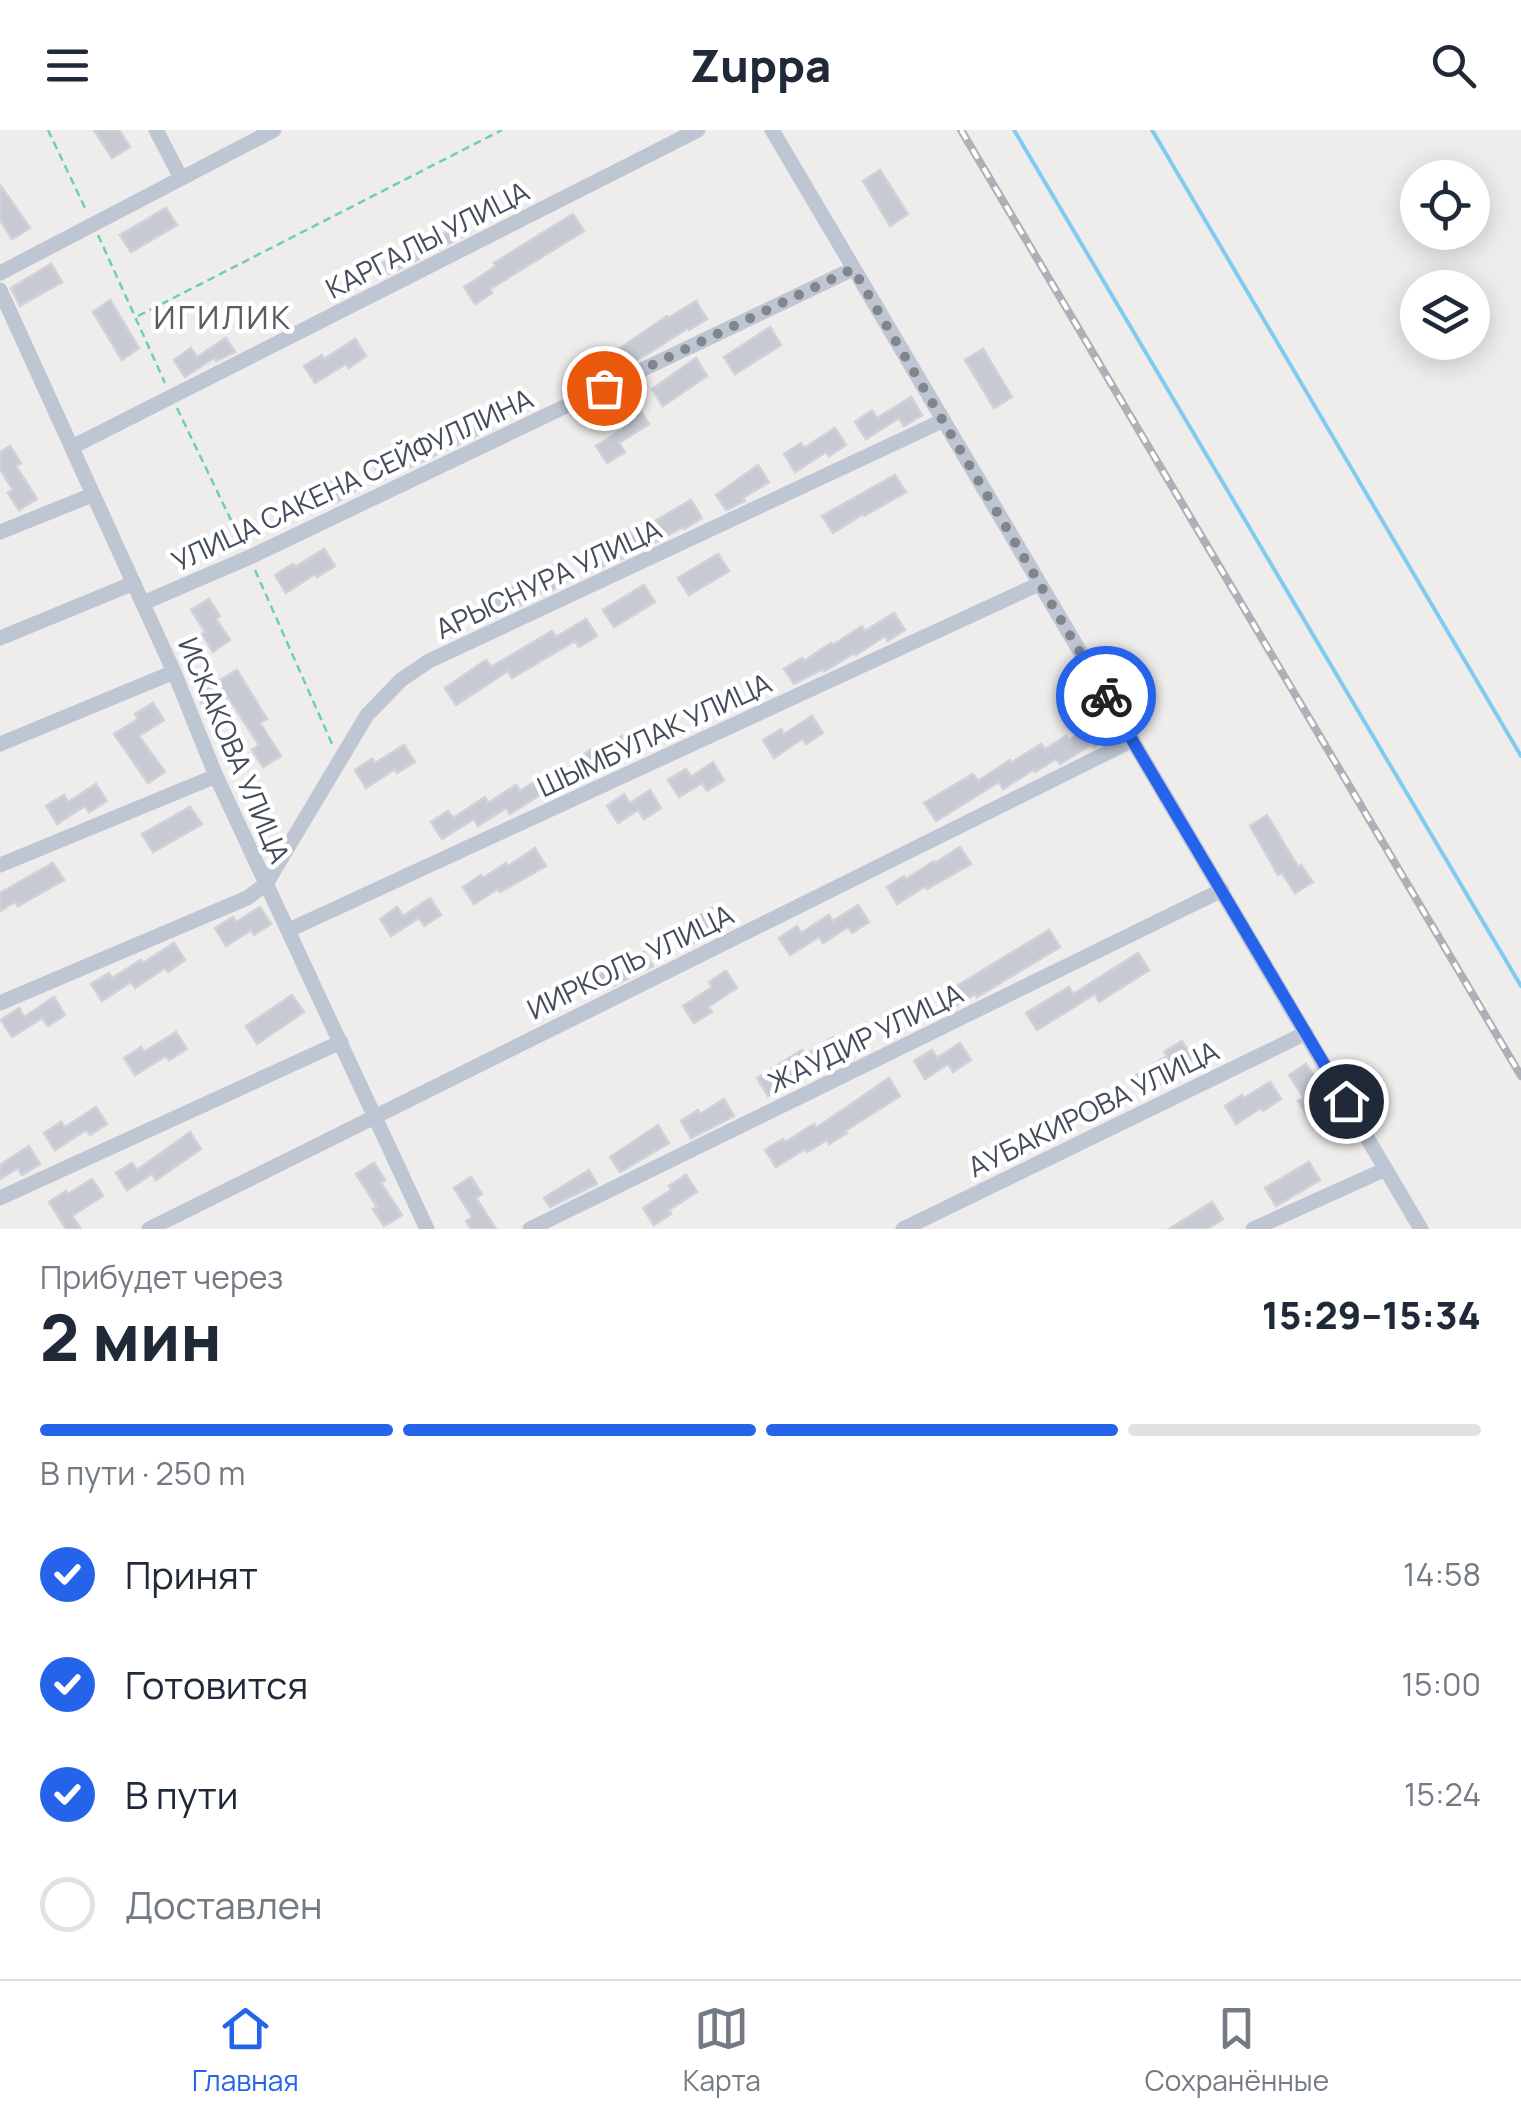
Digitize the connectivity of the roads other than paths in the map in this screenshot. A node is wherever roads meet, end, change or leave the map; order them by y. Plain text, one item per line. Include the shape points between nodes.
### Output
1 (156, 130) edge
2 (698, 130) edge
3 (772, 130) edge
4 (267, 132) edge
5 (180, 178) junction
6 (853, 269) junction
7 (0, 273) edge
8 (0, 290) edge
9 (942, 421) junction
10 (72, 448) junction
11 (92, 495) junction
12 (0, 532) edge
13 (134, 584) junction
14 (1039, 584) junction
15 (144, 603) junction
16 (0, 638) edge
17 (174, 672) junction
18 (1133, 740) junction
19 (0, 744) edge
20 (216, 776) junction
21 (0, 865) edge
22 (266, 884) junction
23 (1222, 890) junction
24 (290, 930) junction
25 (0, 1002) edge
26 (1306, 1033) junction
27 (341, 1042) junction
28 (375, 1116) junction
29 (1386, 1169) junction
30 (0, 1198) edge
31 (150, 1229) edge
32 (427, 1229) edge
33 (530, 1229) edge
34 (902, 1229) edge
35 (1253, 1229) edge
36 (1421, 1229) edge

1 - 5 street
2 - 10 street, КАРГАЛЫ УЛИЦА
3 - 6 street
4 - 5 street
5 - 7 street
6 - 9 street
6 - 15 street, УЛИЦА САКЕНА СЕЙФУЛЛИНА
8 - 10 street, ИСКАКОВА УЛИЦА
9 - 14 street
9 - 22 street, АРЫСНУРА УЛИЦА via 429,661 401,680 367,715
10 - 11 street, ИСКАКОВА УЛИЦА
11 - 12 street
11 - 13 street, ИСКАКОВА УЛИЦА
13 - 15 street, ИСКАКОВА УЛИЦА
13 - 16 street
14 - 18 street
14 - 24 street, ШЫМБУЛАК УЛИЦА
15 - 17 street, ИСКАКОВА УЛИЦА
17 - 19 street
17 - 20 street, ИСКАКОВА УЛИЦА
18 - 23 street
18 - 28 street, ИИРКОЛЬ УЛИЦА
20 - 21 street
20 - 22 street, ИСКАКОВА УЛИЦА
22 - 24 street, ИСКАКОВА УЛИЦА
22 - 25 street via 248,898
23 - 26 street
23 - 33 street, ЖАУДИР УЛИЦА
24 - 27 street, ИСКАКОВА УЛИЦА
26 - 29 street
26 - 34 street, АУБАКИРОВА УЛИЦА
27 - 28 street, ИСКАКОВА УЛИЦА
27 - 30 street
28 - 31 street, ИИРКОЛЬ УЛИЦА
28 - 32 street, ИСКАКОВА УЛИЦА
29 - 35 street
29 - 36 street

